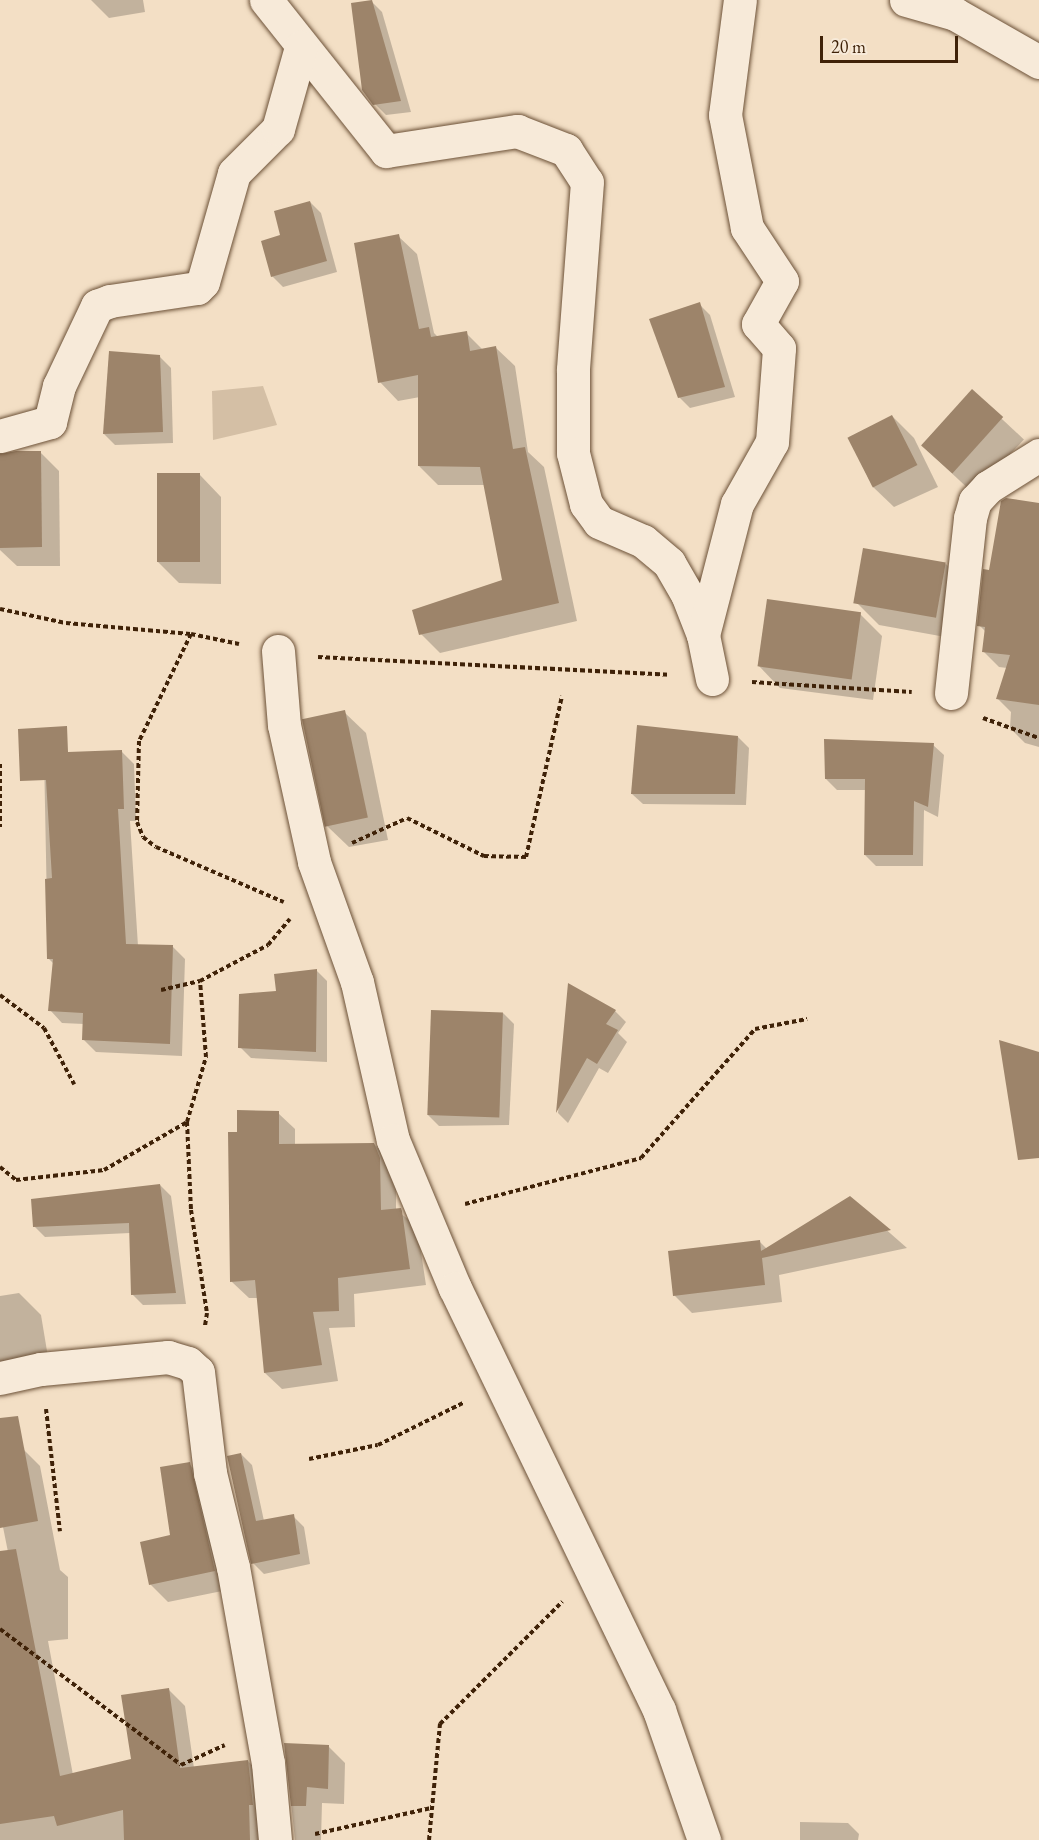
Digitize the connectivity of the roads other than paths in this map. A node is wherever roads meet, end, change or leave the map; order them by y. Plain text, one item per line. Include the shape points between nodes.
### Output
1 (266, 0) edge
2 (740, 0) edge
3 (906, 0) edge
4 (301, 47) junction
5 (1039, 62) edge
6 (0, 436) edge
7 (1039, 456) edge
8 (703, 635) junction
9 (278, 651) road end
10 (712, 679) road end
11 (951, 693) road end
12 (0, 1378) edge
13 (276, 1840) edge
14 (704, 1840) edge

1 - 4 street
2 - 8 street via 726,115 747,228 782,281 758,324 779,348 772,442 737,504
3 - 5 street via 955,14
4 - 6 street via 278,129 234,173 203,282 197,288 97,306 59,386 50,422
4 - 8 street via 386,151 517,131 566,150 587,182 573,370 573,453 586,504 599,522 643,541 669,563 687,594
7 - 11 street via 988,487 975,501
8 - 10 street
9 - 14 street via 284,725 314,862 357,982 393,1140 423,1215 660,1710
12 - 13 street via 168,1357 188,1363 198,1372 210,1473 233,1568 262,1728

